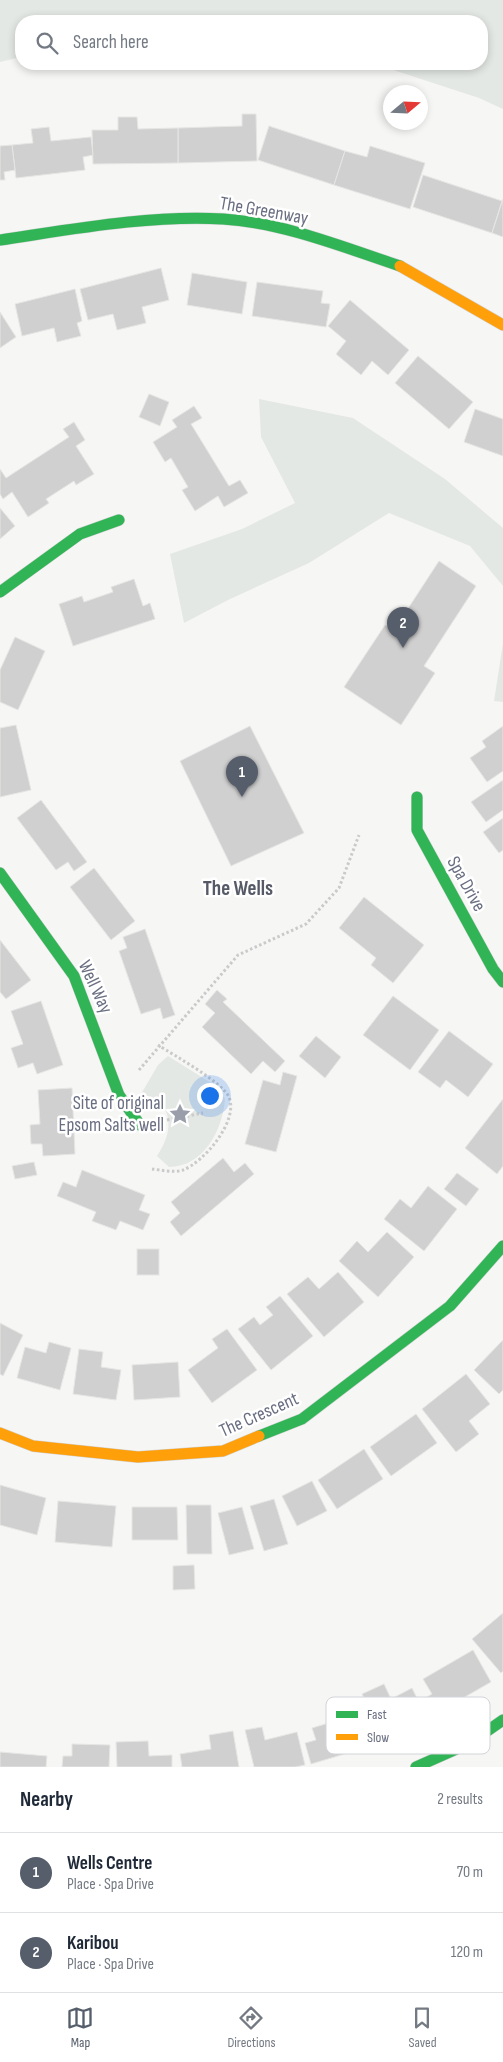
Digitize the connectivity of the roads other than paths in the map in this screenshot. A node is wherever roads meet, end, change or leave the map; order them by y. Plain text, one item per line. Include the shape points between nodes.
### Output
1 (0, 240) edge
2 (503, 325) edge
3 (119, 520) dead end
4 (0, 592) edge
5 (417, 797) dead end
6 (0, 873) edge
7 (503, 982) edge
8 (140, 1126) road end
9 (503, 1246) edge
10 (0, 1433) edge
11 (503, 1720) edge
12 (490, 1729) edge
13 (444, 1754) edge
14 (416, 1767) edge

1 - 2 street, The Greenway via 128,221 224,219 286,229 403,268
3 - 4 street via 80,534
5 - 7 street, Spa Drive via 417,830
6 - 8 street, Well Way via 74,976 119,1095
9 - 10 street, The Crescent via 450,1306 302,1418 223,1451 138,1457 33,1446
11 - 12 street
13 - 14 street

